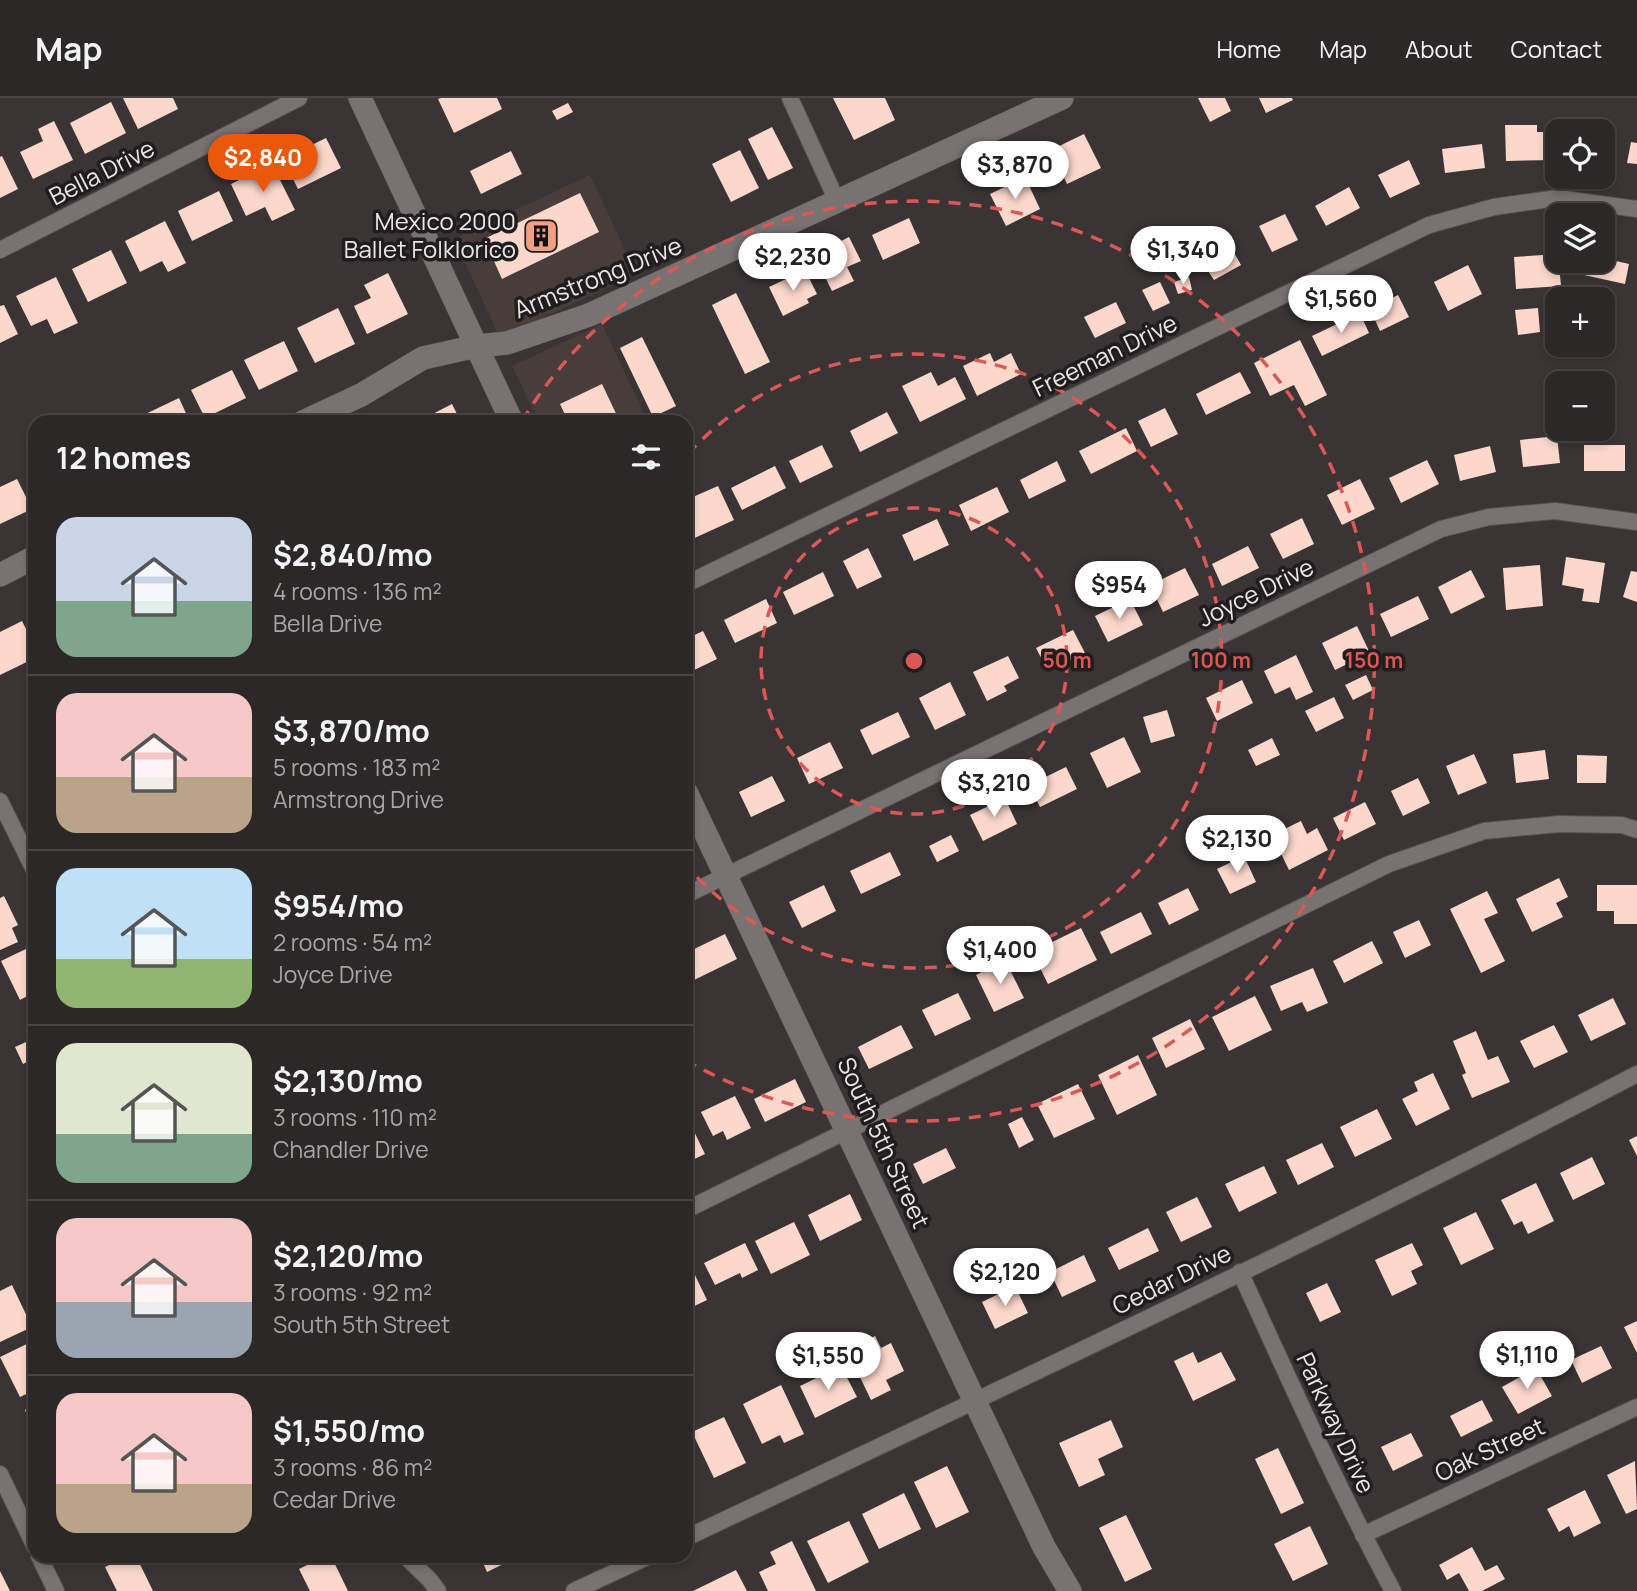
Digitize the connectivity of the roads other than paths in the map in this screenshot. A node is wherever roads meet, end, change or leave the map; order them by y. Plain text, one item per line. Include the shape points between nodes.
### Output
1 (299, 98) edge
2 (360, 98) edge
3 (790, 98) edge
4 (1062, 98) edge
5 (836, 201) junction
6 (1637, 209) edge
7 (0, 250) edge
8 (477, 346) junction
9 (318, 415) edge
10 (509, 415) edge
11 (1637, 522) edge
12 (28, 561) edge
13 (0, 575) edge
14 (693, 581) edge
15 (0, 801) edge
16 (693, 807) edge
17 (1637, 830) edge
18 (28, 858) edge
19 (726, 876) junction
20 (693, 892) edge
21 (1637, 1074) edge
22 (848, 1131) junction
23 (693, 1207) edge
24 (1240, 1272) junction
25 (976, 1401) junction
26 (1637, 1407) edge
27 (0, 1474) edge
28 (28, 1532) edge
29 (693, 1535) edge
30 (1363, 1535) junction
31 (42, 1563) edge
32 (412, 1563) edge
33 (634, 1563) edge
34 (56, 1591) edge
35 (438, 1591) edge
36 (574, 1591) edge
37 (1070, 1591) edge
38 (1393, 1591) edge

1 - 7 street, Bella Drive
2 - 8 street
3 - 5 street
4 - 5 street, Armstrong Drive
5 - 8 street, Armstrong Drive via 589,315 507,343
6 - 14 street, Freeman Drive via 1557,198 1494,207 1429,225
8 - 9 street, Armstrong Drive via 423,358
8 - 10 street
11 - 19 street, Joyce Drive via 1555,511 1489,517 1441,529
12 - 13 street
15 - 18 street
16 - 19 street, South 5th Street
17 - 22 street via 1622,825 1559,824 1484,831 1389,864
19 - 20 street, Joyce Drive
19 - 22 street, South 5th Street
21 - 24 street, Cedar Drive
22 - 23 street
22 - 25 street, South 5th Street
24 - 25 street, Cedar Drive
24 - 30 street, Parkway Drive
25 - 29 street, Cedar Drive
25 - 37 street, South 5th Street via 1044,1548
26 - 30 street, Oak Street
27 - 28 street
30 - 38 street, Parkway Drive
31 - 34 street
32 - 35 street
33 - 36 street

